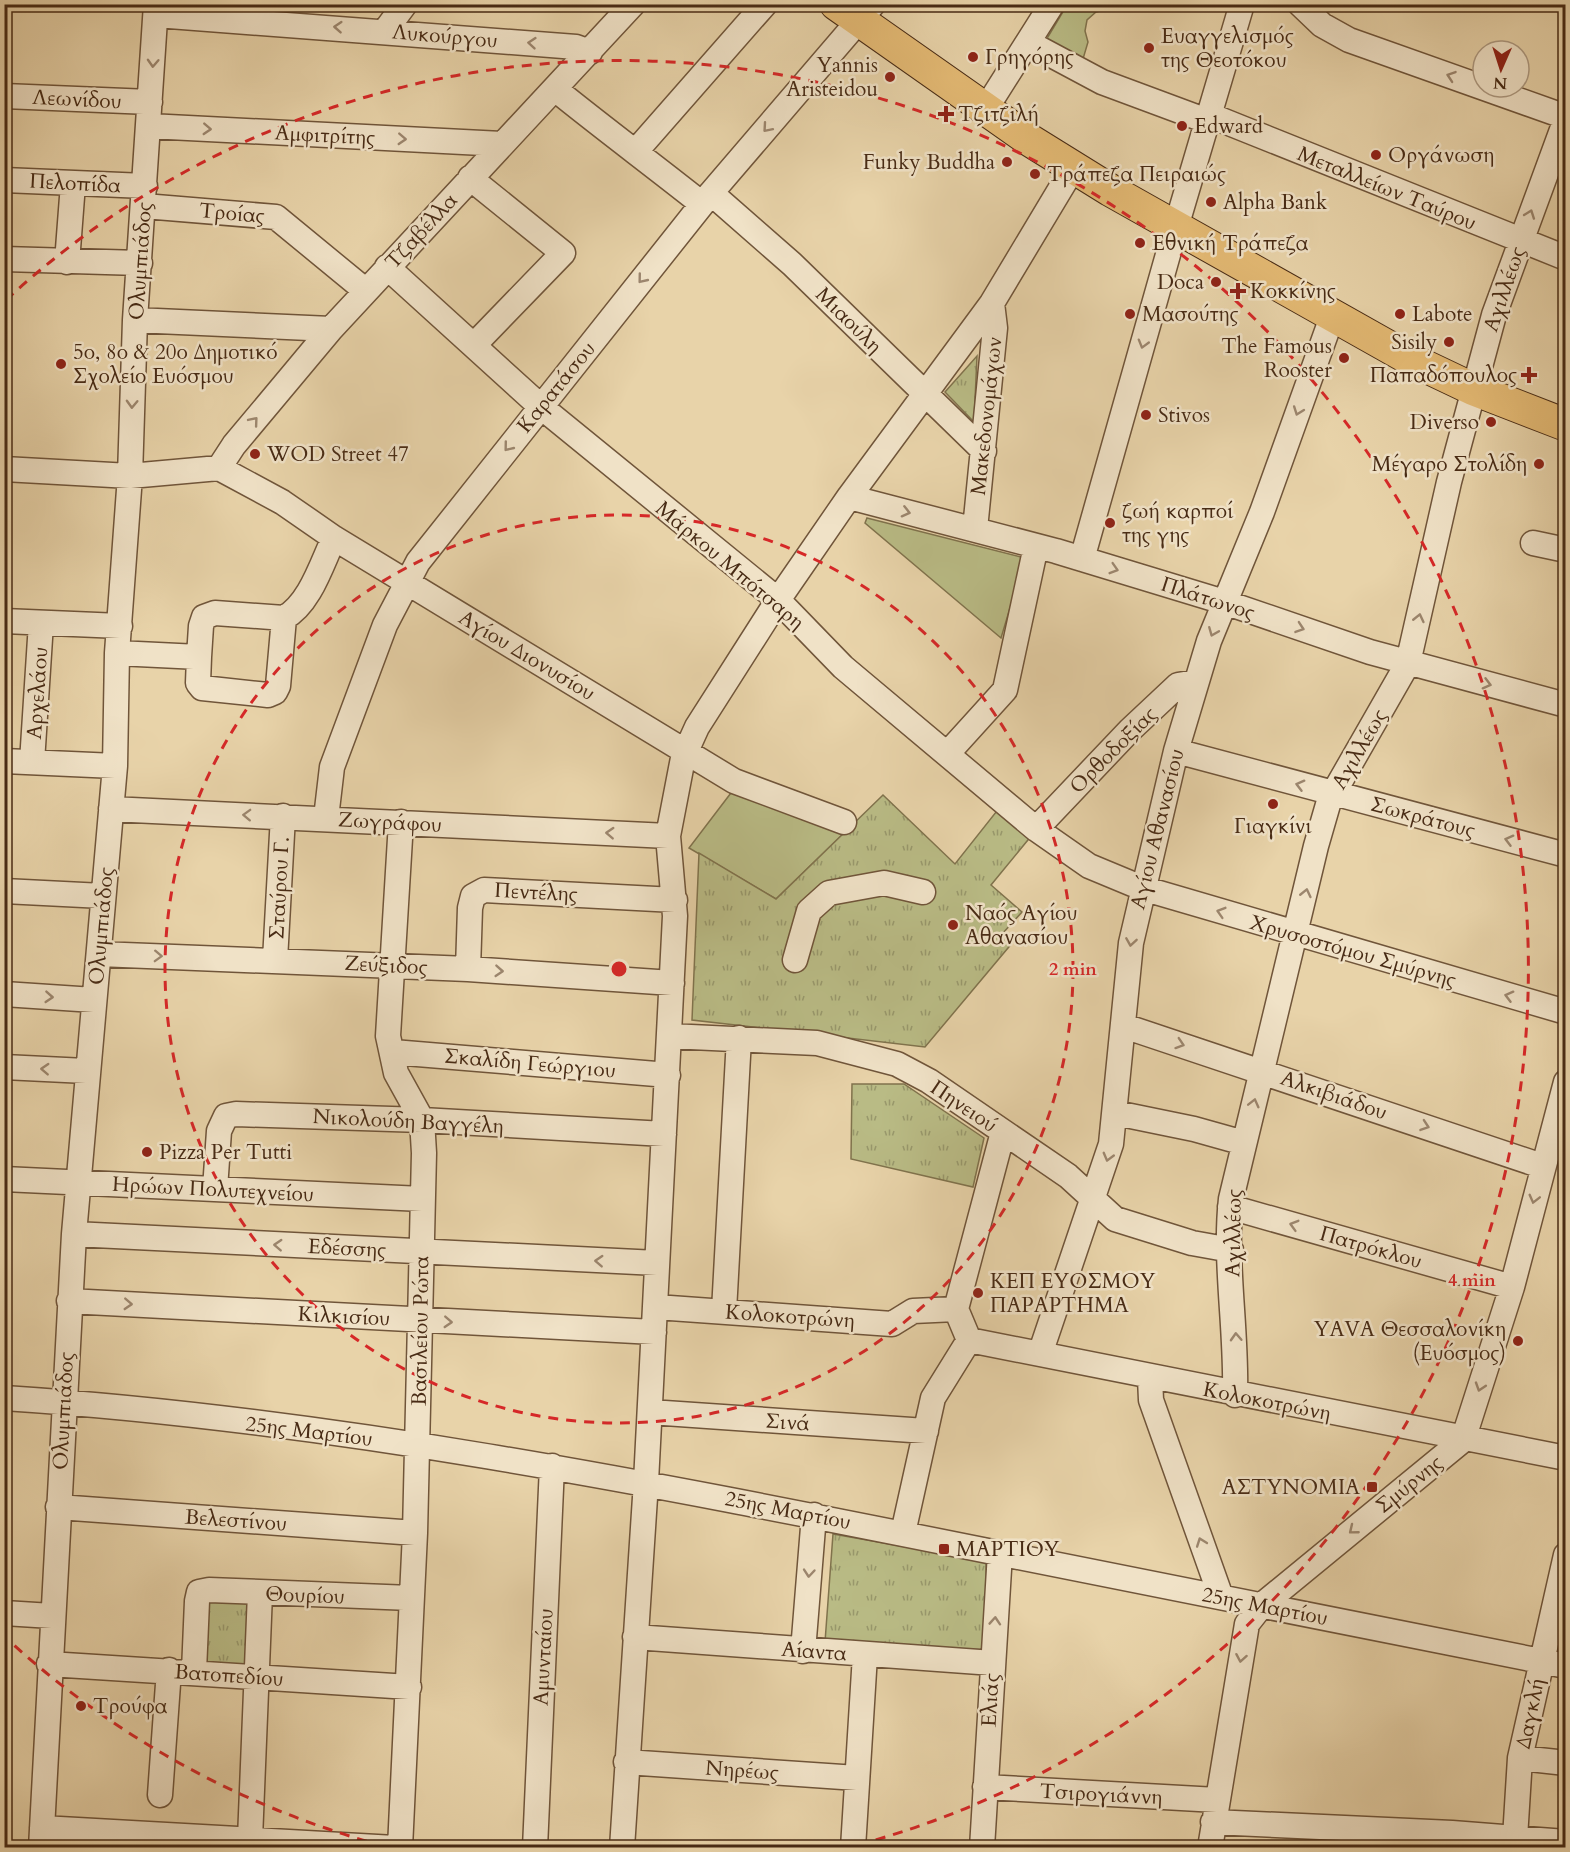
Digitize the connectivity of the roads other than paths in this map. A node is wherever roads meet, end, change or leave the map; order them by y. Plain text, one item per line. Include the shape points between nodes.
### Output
1 (405, 4) edge
2 (633, 4) edge
3 (765, 4) edge
4 (1300, 4) edge
5 (1236, 6) edge
6 (1045, 7) edge
7 (156, 10) edge
8 (856, 10) edge
9 (385, 31) junction
10 (1029, 43) junction
11 (590, 52) junction
12 (555, 88) junction
13 (4, 96) edge
14 (986, 110) junction
15 (150, 114) junction
16 (1208, 118) junction
17 (1566, 118) edge
18 (502, 144) junction
19 (636, 151) junction
20 (1073, 168) junction
21 (470, 178) junction
22 (4, 180) edge
23 (73, 184) junction
24 (145, 196) junction
25 (707, 198) junction
26 (1176, 227) junction
27 (1520, 242) junction
28 (1566, 258) edge
29 (4, 259) edge
30 (67, 262) junction
31 (140, 263) junction
32 (387, 267) junction
33 (366, 291) junction
34 (992, 303) junction
35 (1332, 317) junction
36 (135, 320) junction
37 (331, 329) junction
38 (474, 345) junction
39 (1473, 389) junction
40 (925, 395) junction
41 (540, 406) junction
42 (1566, 425) edge
43 (984, 452) junction
44 (219, 468) junction
45 (4, 469) edge
46 (130, 476) junction
47 (849, 497) junction
48 (975, 529) junction
49 (334, 538) junction
50 (1533, 543) dead end
51 (1036, 546) junction
52 (1566, 550) edge
53 (1082, 559) junction
54 (406, 581) junction
55 (778, 600) junction
56 (1224, 602) junction
57 (284, 618) junction
58 (4, 621) edge
59 (41, 623) junction
60 (120, 626) junction
61 (117, 653) junction
62 (199, 657) junction
63 (1408, 663) junction
64 (1196, 681) junction
65 (1566, 705) edge
66 (686, 751) junction
67 (1176, 751) junction
68 (947, 754) junction
69 (4, 761) edge
70 (32, 762) junction
71 (115, 766) junction
72 (1334, 794) junction
73 (111, 809) junction
74 (283, 816) junction
75 (326, 818) junction
76 (401, 822) junction
77 (844, 822) dead end
78 (1036, 829) junction
79 (668, 836) junction
80 (1566, 855) edge
81 (1142, 888) junction
82 (4, 891) edge
83 (923, 892) dead end
84 (103, 896) junction
85 (675, 900) junction
86 (1296, 935) junction
87 (99, 954) junction
88 (275, 960) junction
89 (795, 960) dead end
90 (392, 966) junction
91 (468, 969) junction
92 (672, 983) junction
93 (4, 994) edge
94 (94, 1000) junction
95 (1566, 1012) edge
96 (1124, 1026) junction
97 (670, 1036) junction
98 (739, 1038) junction
99 (393, 1052) junction
100 (4, 1066) edge
101 (1262, 1070) junction
102 (86, 1071) junction
103 (668, 1075) junction
104 (1566, 1082) edge
105 (1116, 1113) junction
106 (422, 1120) junction
107 (1003, 1132) junction
108 (664, 1134) junction
109 (1244, 1143) junction
110 (1542, 1166) junction
111 (4, 1179) edge
112 (77, 1182) junction
113 (215, 1189) junction
114 (422, 1199) junction
115 (1093, 1200) junction
116 (1230, 1207) junction
117 (74, 1234) junction
118 (1231, 1250) junction
119 (421, 1252) junction
120 (657, 1263) junction
121 (1512, 1287) junction
122 (69, 1301) junction
123 (656, 1307) junction
124 (956, 1309) junction
125 (724, 1311) junction
126 (421, 1321) junction
127 (654, 1332) junction
128 (969, 1340) junction
129 (1040, 1354) junction
130 (1150, 1378) junction
131 (1235, 1395) junction
132 (4, 1398) edge
133 (63, 1402) junction
134 (650, 1412) junction
135 (926, 1431) junction
136 (1463, 1440) junction
137 (418, 1445) junction
138 (1566, 1458) edge
139 (552, 1466) junction
140 (646, 1482) junction
141 (58, 1507) junction
142 (814, 1515) junction
143 (415, 1533) junction
144 (903, 1533) junction
145 (1000, 1553) junction
146 (1566, 1555) edge
147 (260, 1593) junction
148 (1221, 1597) junction
149 (411, 1598) junction
150 (1262, 1605) junction
151 (4, 1613) edge
152 (52, 1616) junction
153 (635, 1637) junction
154 (803, 1651) junction
155 (865, 1655) junction
156 (1542, 1661) junction
157 (993, 1663) junction
158 (49, 1664) junction
159 (1566, 1666) edge
160 (169, 1670) junction
161 (194, 1671) junction
162 (259, 1677) junction
163 (409, 1687) junction
164 (1520, 1758) junction
165 (626, 1762) junction
166 (1566, 1763) edge
167 (857, 1778) junction
168 (985, 1787) junction
169 (160, 1795) dead end
170 (1215, 1811) junction
171 (41, 1838) edge
172 (1515, 1838) junction
173 (250, 1839) junction
174 (1452, 1840) edge
175 (1566, 1842) edge
176 (279, 1844) edge
177 (395, 1848) edge
178 (400, 1848) edge
179 (535, 1848) edge
180 (622, 1848) edge
181 (853, 1848) edge
182 (982, 1848) edge
183 (1210, 1848) edge

1 - 9 street
2 - 11 street, Τζαβέλλα
3 - 19 street
17 -> 4 street via 1349,40 1322,25
5 - 16 street
6 - 10 street
9 -> 7 street, Λυκούργου
7 -> 15 street, Ολυμπιάδος
8 - 14 main road
8 -> 25 street, Καρατάσου
11 -> 9 street, Λυκούργου via 576,47
10 - 14 street
10 - 16 street, Μεταλλείων Ταύρου via 1102,82
11 - 12 street, Τζαβέλλα
12 - 18 street, Τζαβέλλα
12 - 19 street, Μιαούλη via 618,141
13 - 15 street, Λεωνίδου
14 - 20 main road
15 -> 18 street, Αμφιτρίτης
15 - 24 street, Ολυμπιάδος
16 - 26 street
16 - 27 street, Μεταλλείων Ταύρου
27 -> 17 street, Αχιλλέως
18 - 21 street, Τζαβέλλα
19 - 25 street, Μιαούλη
20 - 26 main road
20 - 34 street
21 - 32 street, Τζαβέλλα
21 - 38 street via 563,253
22 - 23 street, Πελοπίδα
23 - 24 street, Πελοπίδα
23 - 30 street
24 - 31 street, Ολυμπιάδος
24 - 33 street, Τροίας via 276,217
25 - 40 street, Μιαούλη via 792,264
25 -> 41 street, Καρατάσου
26 - 35 main road
26 -> 53 street
27 - 28 street, Μεταλλείων Ταύρου
27 - 39 street, Αχιλλέως
29 - 30 street
30 - 31 street
31 - 36 street, Ολυμπιάδος
32 - 33 street, Τζαβέλλα
32 - 38 street, Μάρκου Μπότσαρη
33 - 37 street, Τζαβέλλα
34 - 40 street
34 - 43 street, Μακεδονομάχων via 995,328
35 - 39 main road
35 -> 56 street, Αγίου Αθανασίου via 1262,512
36 - 37 street
36 -> 46 street, Ολυμπιάδος
44 -> 37 street, Τζαβέλλα
38 - 41 street, Μάρκου Μπότσαρη
39 - 42 main road
63 -> 39 street, Αχιλλέως
40 - 43 street, Μιαούλη
40 - 47 street
41 -> 54 street, Καρατάσου via 430,544
41 - 55 street, Μάρκου Μπότσαρη
43 - 48 street, Μακεδονομάχων
44 - 46 street
44 - 49 street, Αγίου Διονυσίου via 282,502
45 - 46 street
46 - 60 street, Ολυμπιάδος
47 -> 48 street, Πλάτωνος
47 - 55 street
48 - 51 street, Πλάτωνος
49 - 54 street, Αγίου Διονυσίου
49 - 57 street via 303,601
50 - 52 street
51 - 53 street, Πλάτωνος
51 - 68 street via 1005,690
53 -> 56 street, Πλάτωνος
54 - 66 street, Αγίου Διονυσίου
54 - 75 street, Καρατάσου via 385,624 332,767
55 - 66 street via 703,717
55 - 68 street, Μάρκου Μπότσαρη via 843,667
56 -> 63 street, Πλάτωνος
56 -> 64 street, Αγίου Αθανασίου
57 - 62 street via 215,613 204,617
57 - 62 street via 275,692 268,695 202,688 198,683
58 - 59 street
59 - 60 street
59 - 70 street, Αρχελάου
60 - 61 street, Ολυμπιάδος
61 - 62 street
61 - 71 street, Ολυμπιάδος
63 -> 65 street, Πλάτωνος
63 - 72 street, Αχιλλέως
64 - 67 street, Αγίου Αθανασίου
64 - 78 street, Ορθοδοξίας via 1178,685
66 - 77 street, Αγίου Διονυσίου via 740,785
66 - 79 street
72 -> 67 street, Σωκράτους
67 - 81 street, Αγίου Αθανασίου
68 - 78 street, Μάρκου Μπότσαρη
69 - 70 street
70 - 71 street
71 - 73 street, Ολυμπιάδος
80 -> 72 street, Σωκράτους
86 -> 72 street, Αχιλλέως via 1319,836
74 -> 73 street, Ζωγράφου
73 - 84 street, Ολυμπιάδος
74 - 75 street, Ζωγράφου
74 - 88 street, Σταύρου Γ.
75 - 76 street, Ζωγράφου
79 -> 76 street, Ζωγράφου
76 - 90 street, Βασιλείου Ρώτα
78 - 81 street, Μάρκου Μπότσαρη via 1089,866
79 - 85 street
86 -> 81 street, Χρυσοστόμου Σμύρνης
81 -> 96 street, Αγίου Αθανασίου via 1128,961
82 - 84 street
83 - 89 street via 884,883 829,893 809,911
84 - 87 street, Ολυμπιάδος
85 - 91 street, Πεντέλης via 484,890 473,896 470,908
85 - 92 street
95 -> 86 street, Χρυσοστόμου Σμύρνης
86 - 101 street, Αχιλλέως
87 -> 88 street, Ζεύξιδος
87 - 94 street, Ολυμπιάδος
88 - 90 street, Ζεύξιδος
90 - 91 street, Ζεύξιδος
90 - 99 street, Βασιλείου Ρώτα via 388,1036
91 -> 92 street, Ζεύξιδος
92 - 97 street
93 -> 94 street
94 - 102 street, Ολυμπιάδος
96 -> 101 street, Αλκιβιάδου
96 - 105 street, Αγίου Αθανασίου
97 - 98 street, Πηνειού
97 - 103 street
98 - 107 street, Πηνειού via 817,1043 897,1064
98 - 125 street
99 - 103 street, Σκαλίδη Γεώργιου
99 - 106 street, Βασιλείου Ρώτα via 396,1073
102 -> 100 street
109 -> 101 street, Αχιλλέως
101 -> 110 street, Αλκιβιάδου
102 - 112 street, Ολυμπιάδος
103 - 108 street
104 - 110 street, Σμύρνης
105 - 109 street
105 -> 115 street, Αγίου Αθανασίου via 1108,1156
106 - 108 street, Νικολούδη Βαγγέλη
106 - 113 street, Νικολούδη Βαγγέλη via 226,1116 219,1131
106 - 114 street, Βασιλείου Ρώτα
107 - 115 street, Πηνειού via 1068,1176
107 - 124 street
108 - 120 street
109 - 116 street, Αχιλλέως
110 -> 121 street, Σμύρνης
111 - 112 street, Ηρώων Πολυτεχνείου
112 - 113 street, Ηρώων Πολυτεχνείου
112 - 117 street, Ολυμπιάδος
113 - 114 street, Ηρώων Πολυτεχνείου
114 - 119 street, Βασιλείου Ρώτα
115 - 118 street, Πηνειού via 1123,1223
115 - 129 street, Αγίου Αθανασίου
116 - 118 street, Αχιλλέως
121 -> 116 street, Πατρόκλου
119 -> 117 street, Εδέσσης
117 - 122 street, Ολυμπιάδος
131 -> 118 street, Αχιλλέως via 1237,1346
120 -> 119 street, Εδέσσης
119 - 126 street, Βασιλείου Ρώτα
120 - 123 street
121 -> 136 street, Σμύρνης
122 -> 126 street, Κιλκισίου
122 - 133 street, Ολυμπιάδος
123 - 125 street, Κολοκοτρώνη
123 - 127 street
124 - 125 street, Κολοκοτρώνη via 913,1311 892,1324
124 - 128 street
126 -> 127 street, Κιλκισίου
126 - 137 street, Βασιλείου Ρώτα
127 - 134 street
128 - 129 street, Κολοκοτρώνη
128 - 135 street via 936,1391
129 - 130 street, Κολοκοτρώνη
130 - 131 street, Κολοκοτρώνη
148 -> 130 street via 1151,1400
131 - 136 street, Κολοκοτρώνη
132 - 133 street, 25ης Μαρτίου
133 - 137 street, 25ης Μαρτίου
133 - 141 street, Ολυμπιάδος
134 - 135 street, Σινά
134 - 140 street
135 - 144 street
136 - 138 street, Κολοκοτρώνη
136 -> 150 street, Σμύρνης
137 - 139 street, 25ης Μαρτίου
137 - 143 street, Βασιλείου Ρώτα
139 - 140 street, 25ης Μαρτίου
139 - 179 street, Αμυνταίου
140 - 142 street, 25ης Μαρτίου
140 - 153 street
141 - 143 street, Βελεστίνου
141 - 152 street, Ολυμπιάδος
142 - 144 street, 25ης Μαρτίου
142 -> 154 street
143 - 149 street, Βασιλείου Ρώτα
144 - 145 street, 25ης Μαρτίου
145 - 148 street, 25ης Μαρτίου
157 -> 145 street, Ελιάς
146 - 156 street, Δαγκλή
147 - 149 street, Θουρίου
147 - 161 street, Θουρίου via 199,1593
147 - 162 street
148 - 150 street, 25ης Μαρτίου
149 - 163 street, Βασιλείου Ρώτα
150 - 156 street, 25ης Μαρτίου
150 -> 170 street, Σμύρνης via 1247,1624
151 - 152 street
152 - 158 street, Ολυμπιάδος
153 - 154 street, Αίαντα
153 - 165 street
154 - 155 street, Αίαντα
155 - 157 street, Αίαντα
155 - 167 street
156 - 159 street, 25ης Μαρτίου
156 - 164 street, Δαγκλή
157 - 168 street, Ελιάς
158 - 160 street, Βατοπεδίου
158 - 171 street, Ολυμπιάδος
160 - 161 street, Βατοπεδίου
160 - 169 street
161 - 162 street, Βατοπεδίου
162 - 163 street, Βατοπεδίου
162 - 173 street
163 - 178 street, Βασιλείου Ρώτα
164 - 166 street
164 - 172 street, Δαγκλή
165 - 167 street, Νηρέως
165 - 180 street
167 - 181 street
168 - 170 street, Τσιρογιάννη
168 - 182 street, Ελιάς
170 - 174 street, Τσιρογιάννη
170 - 183 street, Σμύρνης
171 - 173 street
172 - 174 street, Τσιρογιάννη
172 - 175 street, Τσιρογιάννη
173 - 176 street
176 - 177 street

